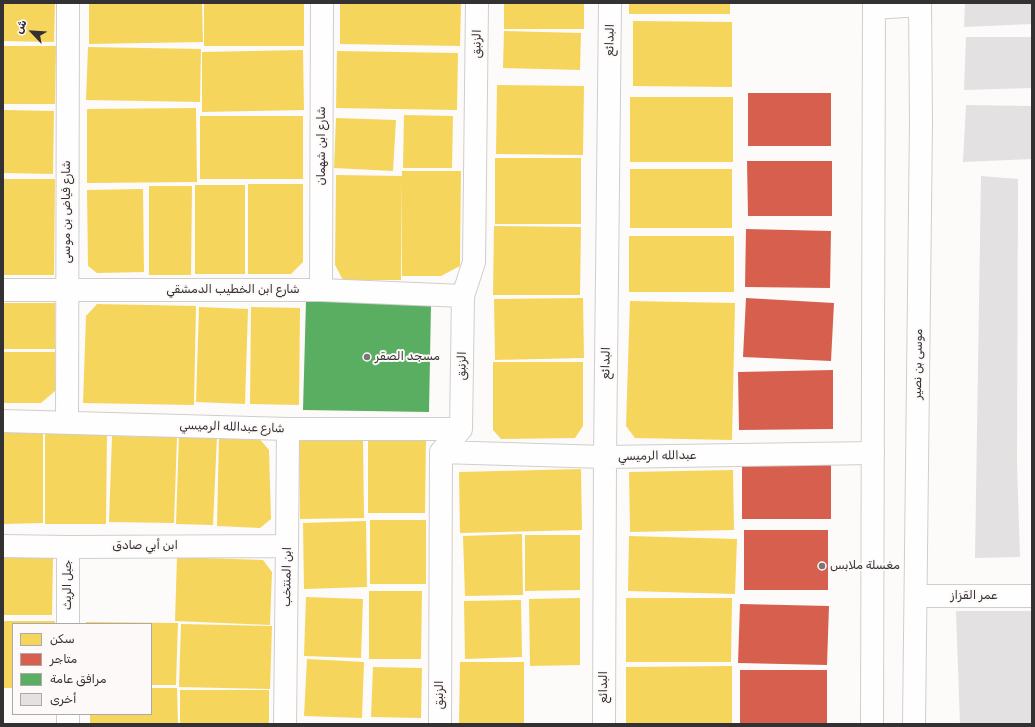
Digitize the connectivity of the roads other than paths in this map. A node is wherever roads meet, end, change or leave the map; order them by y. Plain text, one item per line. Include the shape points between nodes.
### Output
1 (68, 3) edge
2 (322, 3) edge
3 (477, 3) edge
4 (610, 3) edge
5 (920, 4) edge
6 (874, 5) edge
7 (3, 290) edge
8 (67, 290) junction
9 (321, 290) junction
10 (463, 296) junction
11 (3, 421) edge
12 (66, 422) junction
13 (288, 429) junction
14 (461, 429) junction
15 (441, 452) junction
16 (873, 453) junction
17 (605, 456) junction
18 (3, 546) edge
19 (288, 546) junction
20 (68, 547) junction
21 (916, 596) junction
22 (1032, 596) edge
23 (68, 623) edge
24 (285, 724) edge
25 (440, 724) edge
26 (604, 724) edge
27 (872, 724) edge
28 (914, 724) edge

1 - 8 street, شارع فياض بن موسى
2 - 9 street, شارع ابن شهمان
3 - 10 street, الزنبق via 474,262
4 - 17 street, البدائع
5 - 6 street
5 - 21 street, موسى بن نصير
6 - 16 street
7 - 8 street, شارع ابن الخطيب الدمشقي
8 - 9 street, شارع ابن الخطيب الدمشقي
8 - 12 street, شارع فياض بن موسى
9 - 10 street, شارع ابن الخطيب الدمشقي
10 - 14 street, الزنبق
11 - 12 street, شارع عبدالله الرميسي
12 - 13 street, شارع عبدالله الرميسي
13 - 14 street, شارع عبدالله الرميسي
13 - 19 street, ابن المنتخب
14 - 15 street
15 - 17 street, عبدالله الرميسي
15 - 25 street, الزنبق
16 - 17 street, عبدالله الرميسي
16 - 27 street
17 - 26 street, البدائع
18 - 20 street, ابن أبي صادق
19 - 20 street, ابن أبي صادق
19 - 24 street, ابن المنتخب
20 - 23 street, جبل الريث
21 - 22 street, عمر القزاز
21 - 28 street, موسى بن نصير

